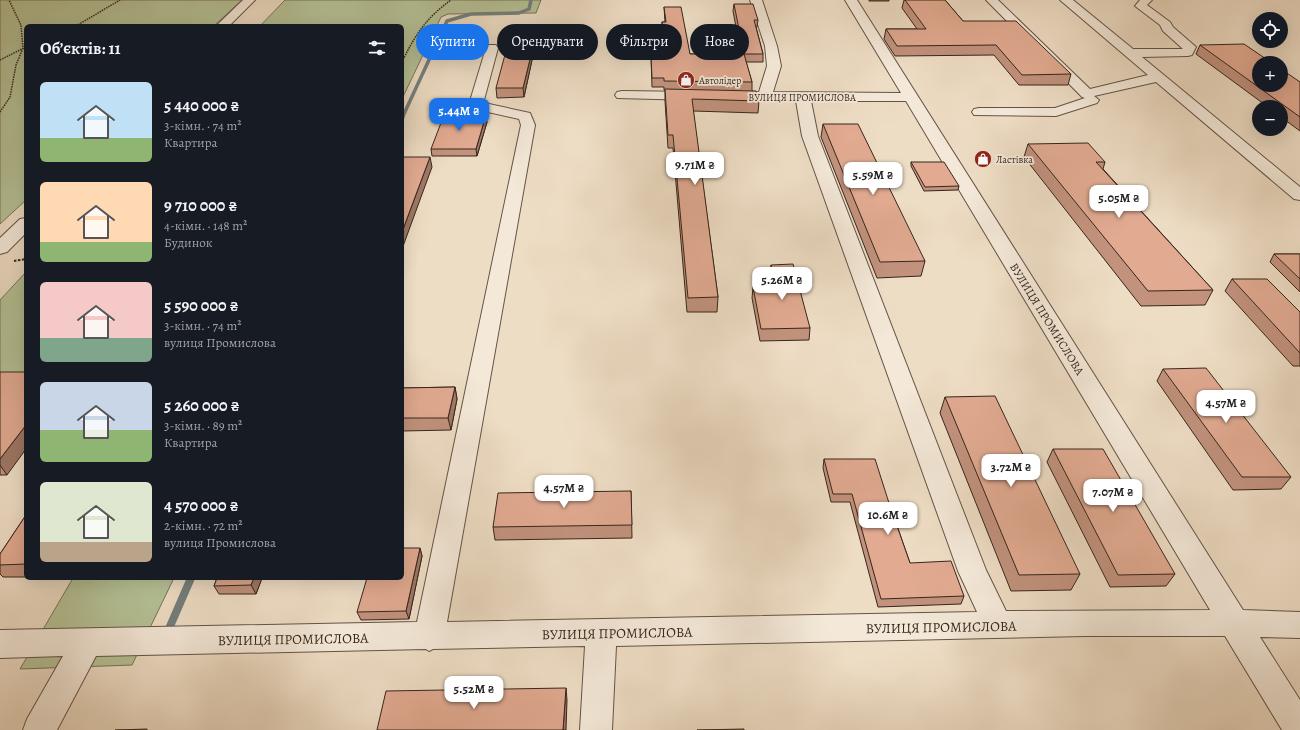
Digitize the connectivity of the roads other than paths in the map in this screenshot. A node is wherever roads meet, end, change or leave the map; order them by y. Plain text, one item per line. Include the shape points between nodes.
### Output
1 (249, 0) edge
2 (756, 0) edge
3 (851, 0) edge
4 (992, 0) edge
5 (1066, 0) edge
6 (1146, 0) edge
7 (1000, 22) edge
8 (1014, 22) junction
9 (224, 24) edge
10 (492, 48) dead end
11 (1129, 53) junction
12 (1158, 77) junction
13 (622, 95) dead end
14 (764, 97) junction
15 (911, 97) junction
16 (803, 98) junction
17 (1093, 101) junction
18 (979, 112) dead end
19 (1300, 195) edge
20 (24, 225) edge
21 (0, 248) edge
22 (1234, 623) junction
23 (998, 625) junction
24 (1300, 626) edge
25 (601, 634) junction
26 (429, 637) junction
27 (87, 643) junction
28 (0, 644) edge
29 (39, 730) edge
30 (596, 730) edge
31 (1300, 730) edge

1 - 9 street
2 - 14 street via 771,46 774,66
3 - 15 street, ВУЛИЦЯ ПРОМИСЛОВА
4 - 8 street
5 - 11 street
6 - 11 street via 1141,6 1166,24 1167,28 1190,48 1188,52 1180,53
7 - 8 street
8 - 17 street
10 - 26 street via 477,101 484,107 525,116 528,125
11 - 12 street
12 - 17 street
12 - 19 street
13 - 14 street, ВУЛИЦЯ ПРОМИСЛОВА
14 - 16 street, ВУЛИЦЯ ПРОМИСЛОВА
15 - 16 street, ВУЛИЦЯ ПРОМИСЛОВА
15 - 22 street, ВУЛИЦЯ ПРОМИСЛОВА
16 - 23 street via 812,144 972,571
17 - 18 street via 1056,112
20 - 21 street
22 - 23 street, ВУЛИЦЯ ПРОМИСЛОВА
22 - 24 street, ВУЛИЦЯ ПРОМИСЛОВА
22 - 31 street, ВУЛИЦЯ ПРОМИСЛОВА
23 - 25 street, ВУЛИЦЯ ПРОМИСЛОВА
25 - 26 street, ВУЛИЦЯ ПРОМИСЛОВА
25 - 30 street
26 - 27 street, ВУЛИЦЯ ПРОМИСЛОВА
27 - 28 street, ВУЛИЦЯ ПРОМИСЛОВА
27 - 29 street

